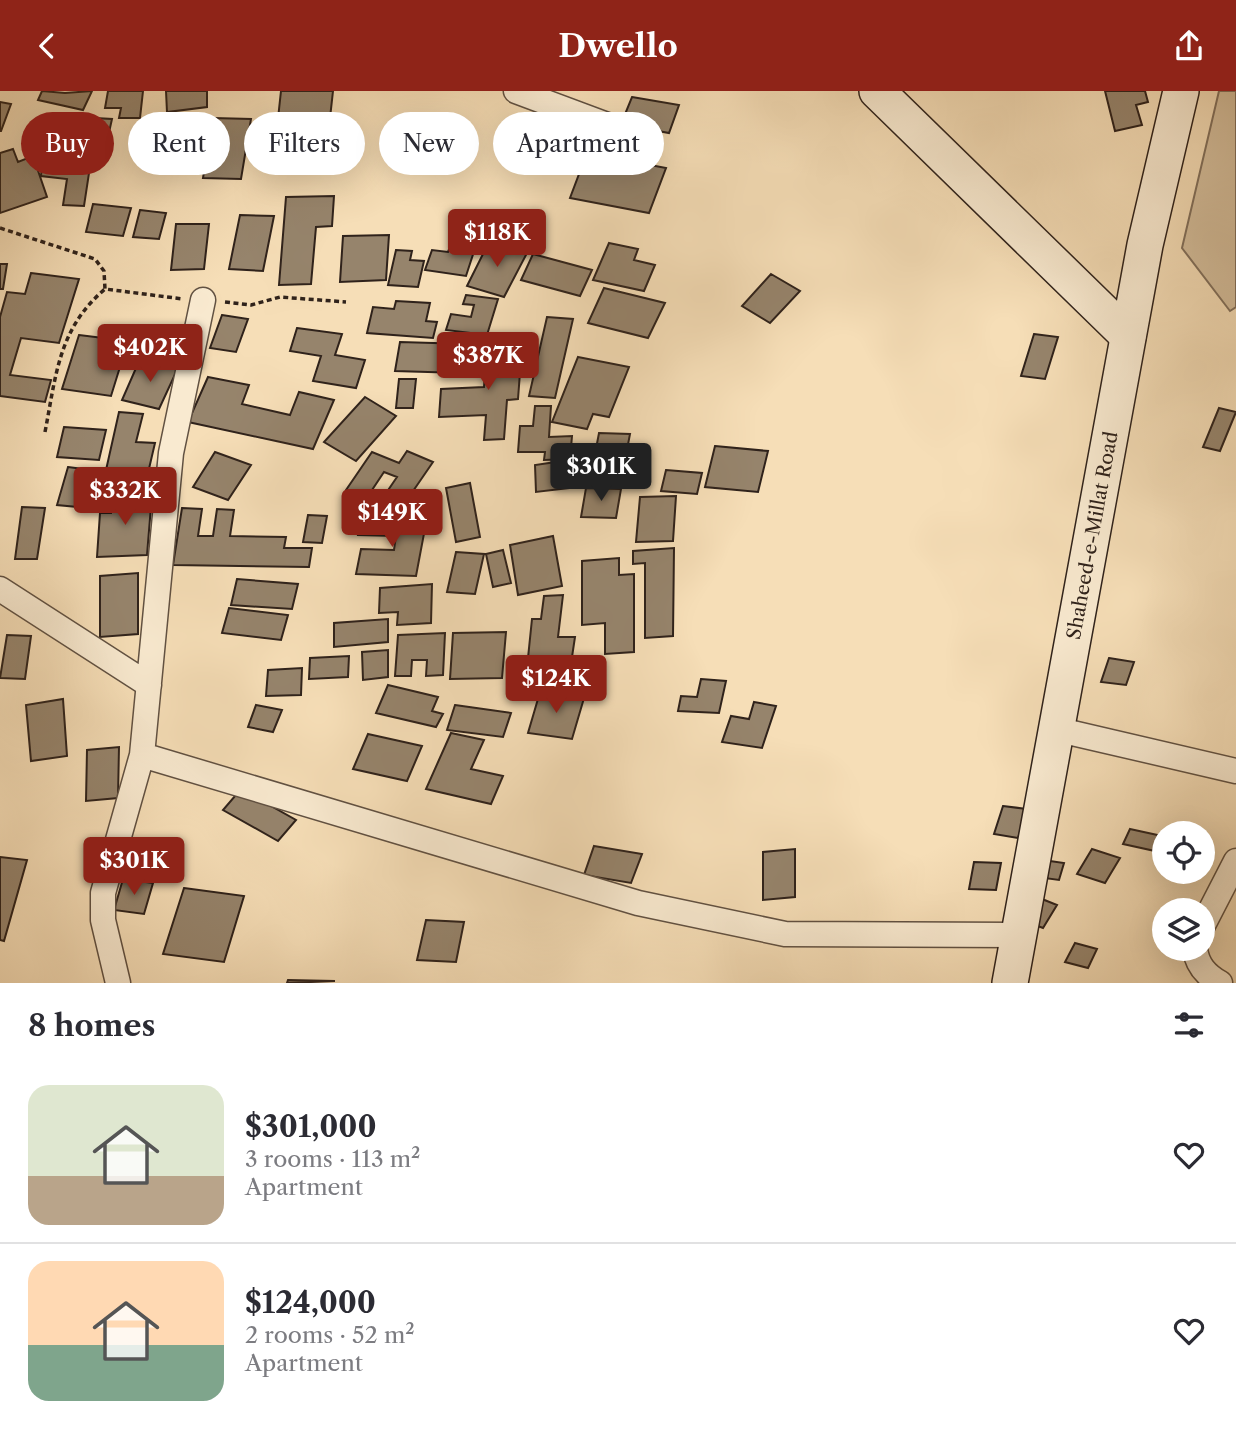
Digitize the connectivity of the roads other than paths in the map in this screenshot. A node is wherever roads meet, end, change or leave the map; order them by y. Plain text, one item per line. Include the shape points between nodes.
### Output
1 (516, 91) edge
2 (877, 91) edge
3 (1181, 91) edge
4 (572, 112) edge
5 (203, 300) road end
6 (1128, 336) junction
7 (0, 589) edge
8 (149, 685) junction
9 (1055, 729) junction
10 (142, 755) junction
11 (1236, 771) edge
12 (1236, 861) edge
13 (1215, 902) edge
14 (1017, 935) junction
15 (1197, 961) edge
16 (118, 983) edge
17 (1010, 983) edge
18 (1220, 983) edge

1 - 4 street
2 - 6 main road
3 - 6 main road, Shaheed-e-Millat Road
5 - 8 street via 172,453
6 - 9 main road, Shaheed-e-Millat Road
7 - 8 street
8 - 10 street
9 - 11 street
9 - 14 main road, Shaheed-e-Millat Road
10 - 14 street via 638,903 785,934
10 - 16 street via 103,893 103,920
12 - 13 street
14 - 17 main road, Shaheed-e-Millat Road
15 - 18 street

